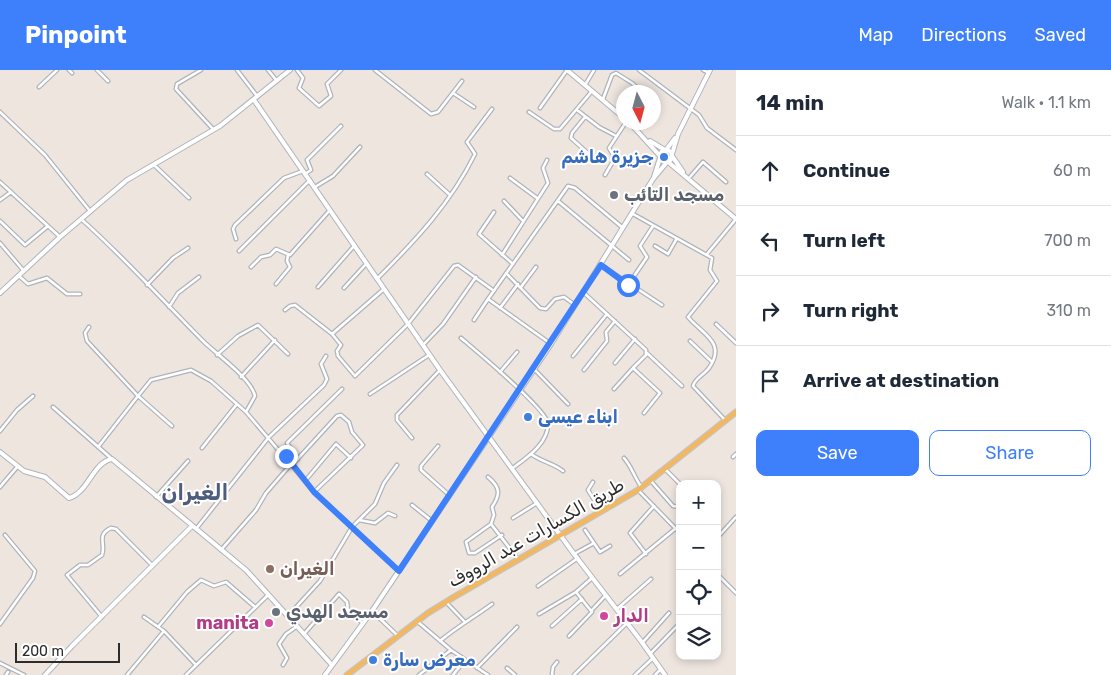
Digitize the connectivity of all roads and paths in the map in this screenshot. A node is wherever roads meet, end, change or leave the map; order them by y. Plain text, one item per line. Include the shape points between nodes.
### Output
1 (57, 70) edge
2 (69, 70) edge
3 (97, 70) edge
4 (201, 70) edge
5 (236, 70) edge
6 (268, 70) edge
7 (290, 70) edge
8 (297, 70) edge
9 (340, 70) edge
10 (375, 70) edge
11 (567, 70) edge
12 (594, 70) edge
13 (639, 70) edge
14 (703, 70) edge
15 (710, 72) edge
16 (72, 73) dead end
17 (108, 81) dead end
18 (277, 81) junction
19 (462, 81) dead end
20 (585, 85) junction
21 (634, 85) edge
22 (39, 87) dead end
23 (592, 90) junction
24 (453, 93) junction
25 (256, 99) junction
26 (602, 100) junction
27 (474, 107) dead end
28 (540, 108) dead end
29 (492, 109) dead end
30 (690, 109) junction
31 (577, 110) junction
32 (616, 111) edge
33 (0, 112) edge
34 (529, 112) dead end
35 (585, 116) junction
36 (340, 126) dead end
37 (213, 130) junction
38 (621, 130) edge
39 (636, 130) edge
40 (678, 134) junction
41 (616, 136) junction
42 (648, 140) junction
43 (360, 147) dead end
44 (665, 150) junction
45 (736, 150) edge
46 (672, 155) junction
47 (592, 156) dead end
48 (660, 157) junction
49 (547, 160) dead end
50 (667, 162) junction
51 (153, 164) junction
52 (304, 172) junction
53 (427, 174) dead end
54 (684, 174) junction
55 (605, 175) dead end
56 (510, 178) dead end
57 (689, 178) junction
58 (653, 179) junction
59 (310, 180) junction
60 (0, 182) edge
61 (726, 182) dead end
62 (315, 187) junction
63 (11, 192) junction
64 (450, 195) junction
65 (189, 198) dead end
66 (537, 198) junction
67 (0, 200) edge
68 (558, 201) junction
69 (504, 202) dead end
70 (330, 210) junction
71 (90, 211) junction
72 (494, 212) dead end
73 (633, 214) junction
74 (736, 219) edge
75 (81, 220) junction
76 (522, 220) junction
77 (0, 221) edge
78 (48, 226) junction
79 (653, 226) junction
80 (624, 228) junction
81 (60, 237) junction
82 (236, 239) dead end
83 (676, 240) junction
84 (0, 243) edge
85 (354, 246) junction
86 (655, 246) dead end
87 (188, 248) dead end
88 (612, 248) junction
89 (239, 251) dead end
90 (707, 254) junction
91 (288, 255) junction
92 (502, 255) junction
93 (629, 260) dead end
94 (366, 264) junction
95 (513, 264) junction
96 (601, 265) junction
97 (251, 267) dead end
98 (536, 267) dead end
99 (23, 270) junction
100 (506, 274) junction
101 (18, 275) junction
102 (199, 277) dead end
103 (476, 278) junction
104 (377, 279) junction
105 (276, 284) dead end
106 (518, 284) junction
107 (147, 285) junction
108 (628, 285) junction
109 (318, 287) dead end
110 (521, 287) junction
111 (344, 288) dead end
112 (384, 289) junction
113 (494, 290) junction
114 (583, 292) junction
115 (0, 293) edge
116 (80, 294) dead end
117 (488, 299) junction
118 (575, 305) junction
119 (662, 305) dead end
120 (169, 307) junction
121 (500, 308) junction
122 (285, 310) dead end
123 (607, 314) junction
124 (474, 320) dead end
125 (615, 321) junction
126 (408, 324) junction
127 (716, 324) dead end
128 (89, 327) dead end
129 (332, 334) junction
130 (461, 338) dead end
131 (275, 340) junction
132 (635, 340) junction
133 (690, 341) dead end
134 (736, 343) edge
135 (551, 344) junction
136 (422, 345) junction
137 (517, 352) dead end
138 (647, 353) junction
139 (288, 354) dead end
140 (217, 355) junction
141 (429, 355) junction
142 (326, 356) dead end
143 (573, 356) dead end
144 (711, 361) junction
145 (615, 363) dead end
146 (633, 368) junction
147 (534, 369) junction
148 (440, 370) junction
149 (584, 370) dead end
150 (500, 372) junction
151 (242, 377) junction
152 (682, 386) dead end
153 (342, 389) dead end
154 (520, 389) junction
155 (614, 389) dead end
156 (370, 394) dead end
157 (34, 396) dead end
158 (138, 396) junction
159 (237, 404) junction
160 (568, 404) dead end
161 (53, 407) dead end
162 (246, 412) junction
163 (736, 412) edge
164 (644, 413) dead end
165 (725, 420) junction
166 (172, 426) dead end
167 (0, 431) edge
168 (269, 437) junction
169 (488, 437) junction
170 (412, 438) dead end
171 (438, 446) dead end
172 (98, 447) junction
173 (202, 448) dead end
174 (0, 452) edge
175 (531, 454) junction
176 (351, 458) junction
177 (624, 458) dead end
178 (112, 459) junction
179 (298, 459) junction
180 (188, 461) dead end
181 (292, 464) junction
182 (398, 465) dead end
183 (18, 466) junction
184 (513, 468) junction
185 (666, 470) junction
186 (563, 471) dead end
187 (488, 476) dead end
188 (676, 480) edge
189 (305, 481) junction
190 (651, 481) junction
191 (593, 482) dead end
192 (0, 487) edge
193 (640, 489) junction
194 (314, 492) junction
195 (449, 495) junction
196 (156, 497) junction
197 (538, 502) junction
198 (412, 505) dead end
199 (654, 506) junction
200 (676, 507) edge
201 (601, 511) junction
202 (395, 516) dead end
203 (736, 516) edge
204 (513, 518) dead end
205 (359, 520) junction
206 (432, 521) junction
207 (492, 524) junction
208 (352, 527) junction
209 (194, 528) junction
210 (676, 528) joint
211 (585, 530) dead end
212 (721, 533) edge
213 (561, 534) junction
214 (5, 536) dead end
215 (502, 536) junction
216 (594, 543) junction
217 (610, 546) dead end
218 (221, 550) junction
219 (646, 554) junction
220 (576, 556) junction
221 (519, 560) junction
222 (152, 565) junction
223 (399, 571) junction
224 (620, 574) dead end
225 (592, 578) junction
226 (721, 578) edge
227 (651, 579) dead end
228 (538, 586) dead end
229 (576, 592) junction
230 (736, 592) edge
231 (269, 594) junction
232 (606, 595) junction
233 (582, 599) junction
234 (445, 602) junction
235 (492, 604) dead end
236 (255, 607) junction
237 (617, 609) junction
238 (592, 610) junction
239 (372, 611) junction
240 (668, 613) dead end
241 (539, 614) dead end
242 (288, 616) junction
243 (102, 617) junction
244 (144, 617) dead end
245 (464, 621) junction
246 (417, 622) junction
247 (627, 623) junction
248 (0, 624) edge
249 (363, 624) junction
250 (552, 626) dead end
251 (158, 627) junction
252 (518, 627) dead end
253 (296, 628) junction
254 (676, 628) edge
255 (164, 630) junction
256 (303, 635) junction
257 (398, 636) junction
258 (568, 636) dead end
259 (440, 641) junction
260 (643, 642) junction
261 (451, 650) junction
262 (652, 656) junction
263 (465, 660) junction
264 (557, 662) dead end
265 (0, 663) edge
266 (196, 665) junction
267 (284, 665) dead end
268 (332, 665) junction
269 (477, 668) junction
270 (507, 668) dead end
271 (661, 669) junction
272 (47, 674) edge
273 (24, 675) edge
274 (127, 675) edge
275 (186, 675) edge
276 (324, 675) edge
277 (347, 675) edge
278 (419, 675) edge
279 (454, 675) edge
280 (488, 675) edge
281 (515, 675) edge
282 (552, 675) edge
283 (574, 675) edge
284 (635, 675) edge
285 (655, 675) edge
286 (664, 675) edge

1 - 22 street
2 - 16 street
3 - 17 street
4 - 37 street via 177,84 176,89
5 - 25 street
6 - 18 street
7 - 18 street
8 - 9 street via 303,78 299,88 319,106 331,96 327,84
10 - 24 street via 431,114 438,112
11 - 20 street
11 - 28 street
12 - 20 street
13 - 30 street
14 - 15 street
15 - 30 street
18 - 25 street
19 - 24 street
20 - 23 street
21 - 26 street via 616,73 612,75
23 - 26 street
23 - 31 street
24 - 27 street
25 - 37 street
25 - 52 street
26 - 32 street
29 - 64 street via 466,142 475,154
30 - 40 street
30 - 45 street via 701,117 707,128
31 - 34 street via 564,127 556,130
31 - 35 street
33 - 71 street via 45,155
35 - 41 street
35 - 47 street via 571,138
36 - 52 street via 307,160 311,170
37 - 51 street
38 - 41 street
39 - 42 street
40 - 44 street
40 - 46 street
41 - 55 street via 609,148 614,158
42 - 44 street
42 - 48 street
43 - 62 street via 334,176
44 - 46 street
44 - 48 street
46 - 50 street
46 - 54 street
48 - 50 street
48 - 58 street
49 - 66 street via 543,168 549,181
50 - 54 street
50 - 58 street
51 - 65 street
51 - 71 street via 127,180
52 - 59 street
52 - 82 street via 284,178 235,225
53 - 64 street
54 - 57 street
56 - 66 street
57 - 61 street via 703,162
57 - 74 street
58 - 73 street
59 - 62 street
59 - 89 street
60 - 63 street
62 - 70 street
63 - 67 street
63 - 78 street
64 - 104 street via 421,235
66 - 76 street
68 - 80 street via 566,188 572,186
68 - 88 street
68 - 95 street
69 - 76 street
70 - 85 street
70 - 91 street
71 - 75 street
72 - 92 street via 479,234
73 - 79 street
73 - 80 street
74 - 90 street
75 - 81 street
75 - 107 street via 112,247
76 - 92 street
77 - 78 street via 26,245
78 - 81 street
79 - 83 street
79 - 108 street via 640,246 646,257
80 - 88 street
81 - 99 street
83 - 86 street via 668,254
83 - 90 street
84 - 99 street
85 - 94 street
85 - 109 street
87 - 107 street via 173,258
88 - 93 street
88 - 96 street
90 - 144 street via 712,258 710,270 717,281 688,317 714,342 716,349
91 - 97 street via 276,249
91 - 105 street via 290,267
92 - 95 street
94 - 104 street
94 - 111 street
95 - 100 street
96 - 108 street
96 - 114 street
98 - 110 street
99 - 101 street
100 - 106 street
100 - 113 street
101 - 115 street
101 - 116 street via 28,284 47,278 67,294
102 - 120 street via 182,290
103 - 113 street
103 - 126 street via 458,265 454,266
103 - 136 street via 443,324
104 - 112 street
106 - 110 street
106 - 121 street
107 - 120 street
108 - 119 street
110 - 118 street via 543,309 558,298 566,298
112 - 126 street
112 - 129 street
113 - 117 street
114 - 118 street
114 - 123 street
117 - 121 street
117 - 124 street
118 - 135 street
120 - 140 street
121 - 135 street
122 - 129 street via 295,305
123 - 125 street
123 - 143 street
125 - 132 street
125 - 149 street via 606,332 607,341
126 - 129 street via 355,376 338,356 341,345
126 - 136 street
127 - 134 street
128 - 158 street via 85,333 87,341
130 - 150 street
131 - 139 street
131 - 140 street via 255,325
131 - 151 street
132 - 138 street
132 - 145 street
133 - 144 street
135 - 147 street
136 - 141 street
137 - 150 street
138 - 146 street
138 - 152 street
140 - 151 street
141 - 148 street
141 - 156 street
142 - 168 street via 321,364 327,379 324,385
144 - 165 street via 693,386
146 - 155 street
146 - 164 street via 660,393
147 - 154 street
147 - 160 street
148 - 169 street
148 - 170 street via 397,415 397,420
150 - 154 street
151 - 162 street via 255,396
153 - 179 street via 288,442 288,447
154 - 169 street
154 - 175 street via 548,423 543,438
157 - 167 street via 16,410
158 - 159 street via 151,380 191,370 211,381
158 - 166 street
158 - 172 street
159 - 162 street
159 - 173 street
161 - 172 street
162 - 168 street
163 - 165 main road, طريق الكسارات عبد الرووف
165 - 185 main road, طريق الكسارات عبد الرووف
168 - 181 street
168 - 209 street
169 - 184 street
169 - 195 street
171 - 195 street via 421,470
172 - 178 street
174 - 183 street
175 - 184 street
175 - 186 street
176 - 179 street via 363,444 352,432 349,422 340,415
176 - 189 street via 340,446 334,445
176 - 194 street
177 - 193 street via 632,468
178 - 183 street via 104,462 79,492 69,498 45,477 26,472
178 - 196 street
179 - 181 street
180 - 196 street
181 - 189 street
181 - 218 street
182 - 205 street via 384,483 375,504
183 - 192 street
184 - 197 street
185 - 188 street
185 - 190 main road, طريق الكسارات عبد الرووف
187 - 207 street via 499,489 499,496 492,507
189 - 194 street
190 - 193 main road, طريق الكسارات عبد الرووف
190 - 200 street
191 - 201 street via 588,490
193 - 199 street
193 - 201 main road, طريق الكسارات عبد الرووف
194 - 208 street
195 - 206 street
196 - 209 street
197 - 204 street
197 - 213 street
198 - 206 street
199 - 210 street
199 - 219 street via 630,533
201 - 213 main road, طريق الكسارات عبد الرووف
202 - 205 street via 388,513 375,524
203 - 212 street
205 - 208 street
206 - 223 street
207 - 215 street
207 - 215 street via 466,542 469,553 475,553
208 - 223 street
208 - 242 street via 320,581
209 - 218 street
209 - 222 street
210 - 219 street
211 - 216 street
213 - 220 street
213 - 221 main road, طريق الكسارات عبد الرووف
214 - 248 street via 35,572
215 - 221 street
216 - 217 street via 601,552
216 - 220 street
218 - 231 street
219 - 224 street
220 - 225 street
220 - 228 street
221 - 234 main road, طريق الكسارات عبد الرووف
222 - 243 street
222 - 243 street via 116,529 104,532 102,555 88,565 80,564 67,574
223 - 239 street
225 - 229 street
225 - 232 street
226 - 230 street
227 - 237 street
229 - 233 street
229 - 241 street
231 - 236 street
231 - 242 street
232 - 237 street
232 - 238 street
233 - 238 street
233 - 250 street
234 - 245 street
234 - 246 main road, طريق الكسارات عبد الرووف
235 - 245 street via 469,621
236 - 251 street via 226,582 214,586 202,580 187,592
236 - 266 street
237 - 247 street
238 - 258 street
239 - 249 street
239 - 257 street
240 - 260 street
242 - 253 street
243 - 272 street
244 - 251 street
245 - 259 street
246 - 257 main road, طريق الكسارات عبد الرووف
246 - 259 street
247 - 260 street
247 - 283 street
249 - 256 street via 348,612 346,602 339,594
249 - 268 street
251 - 255 street
252 - 269 street
253 - 256 street
253 - 267 street via 279,644 287,658
254 - 262 street
255 - 266 street
255 - 274 street
256 - 268 street
257 - 277 main road, طريق الكسارات عبد الرووف
259 - 261 street
260 - 262 street
261 - 263 street
261 - 278 street
262 - 271 street
262 - 284 street
263 - 269 street
263 - 279 street
264 - 282 street
265 - 273 street
266 - 275 street
268 - 276 street
269 - 280 street
270 - 281 street
271 - 285 street
271 - 286 street

